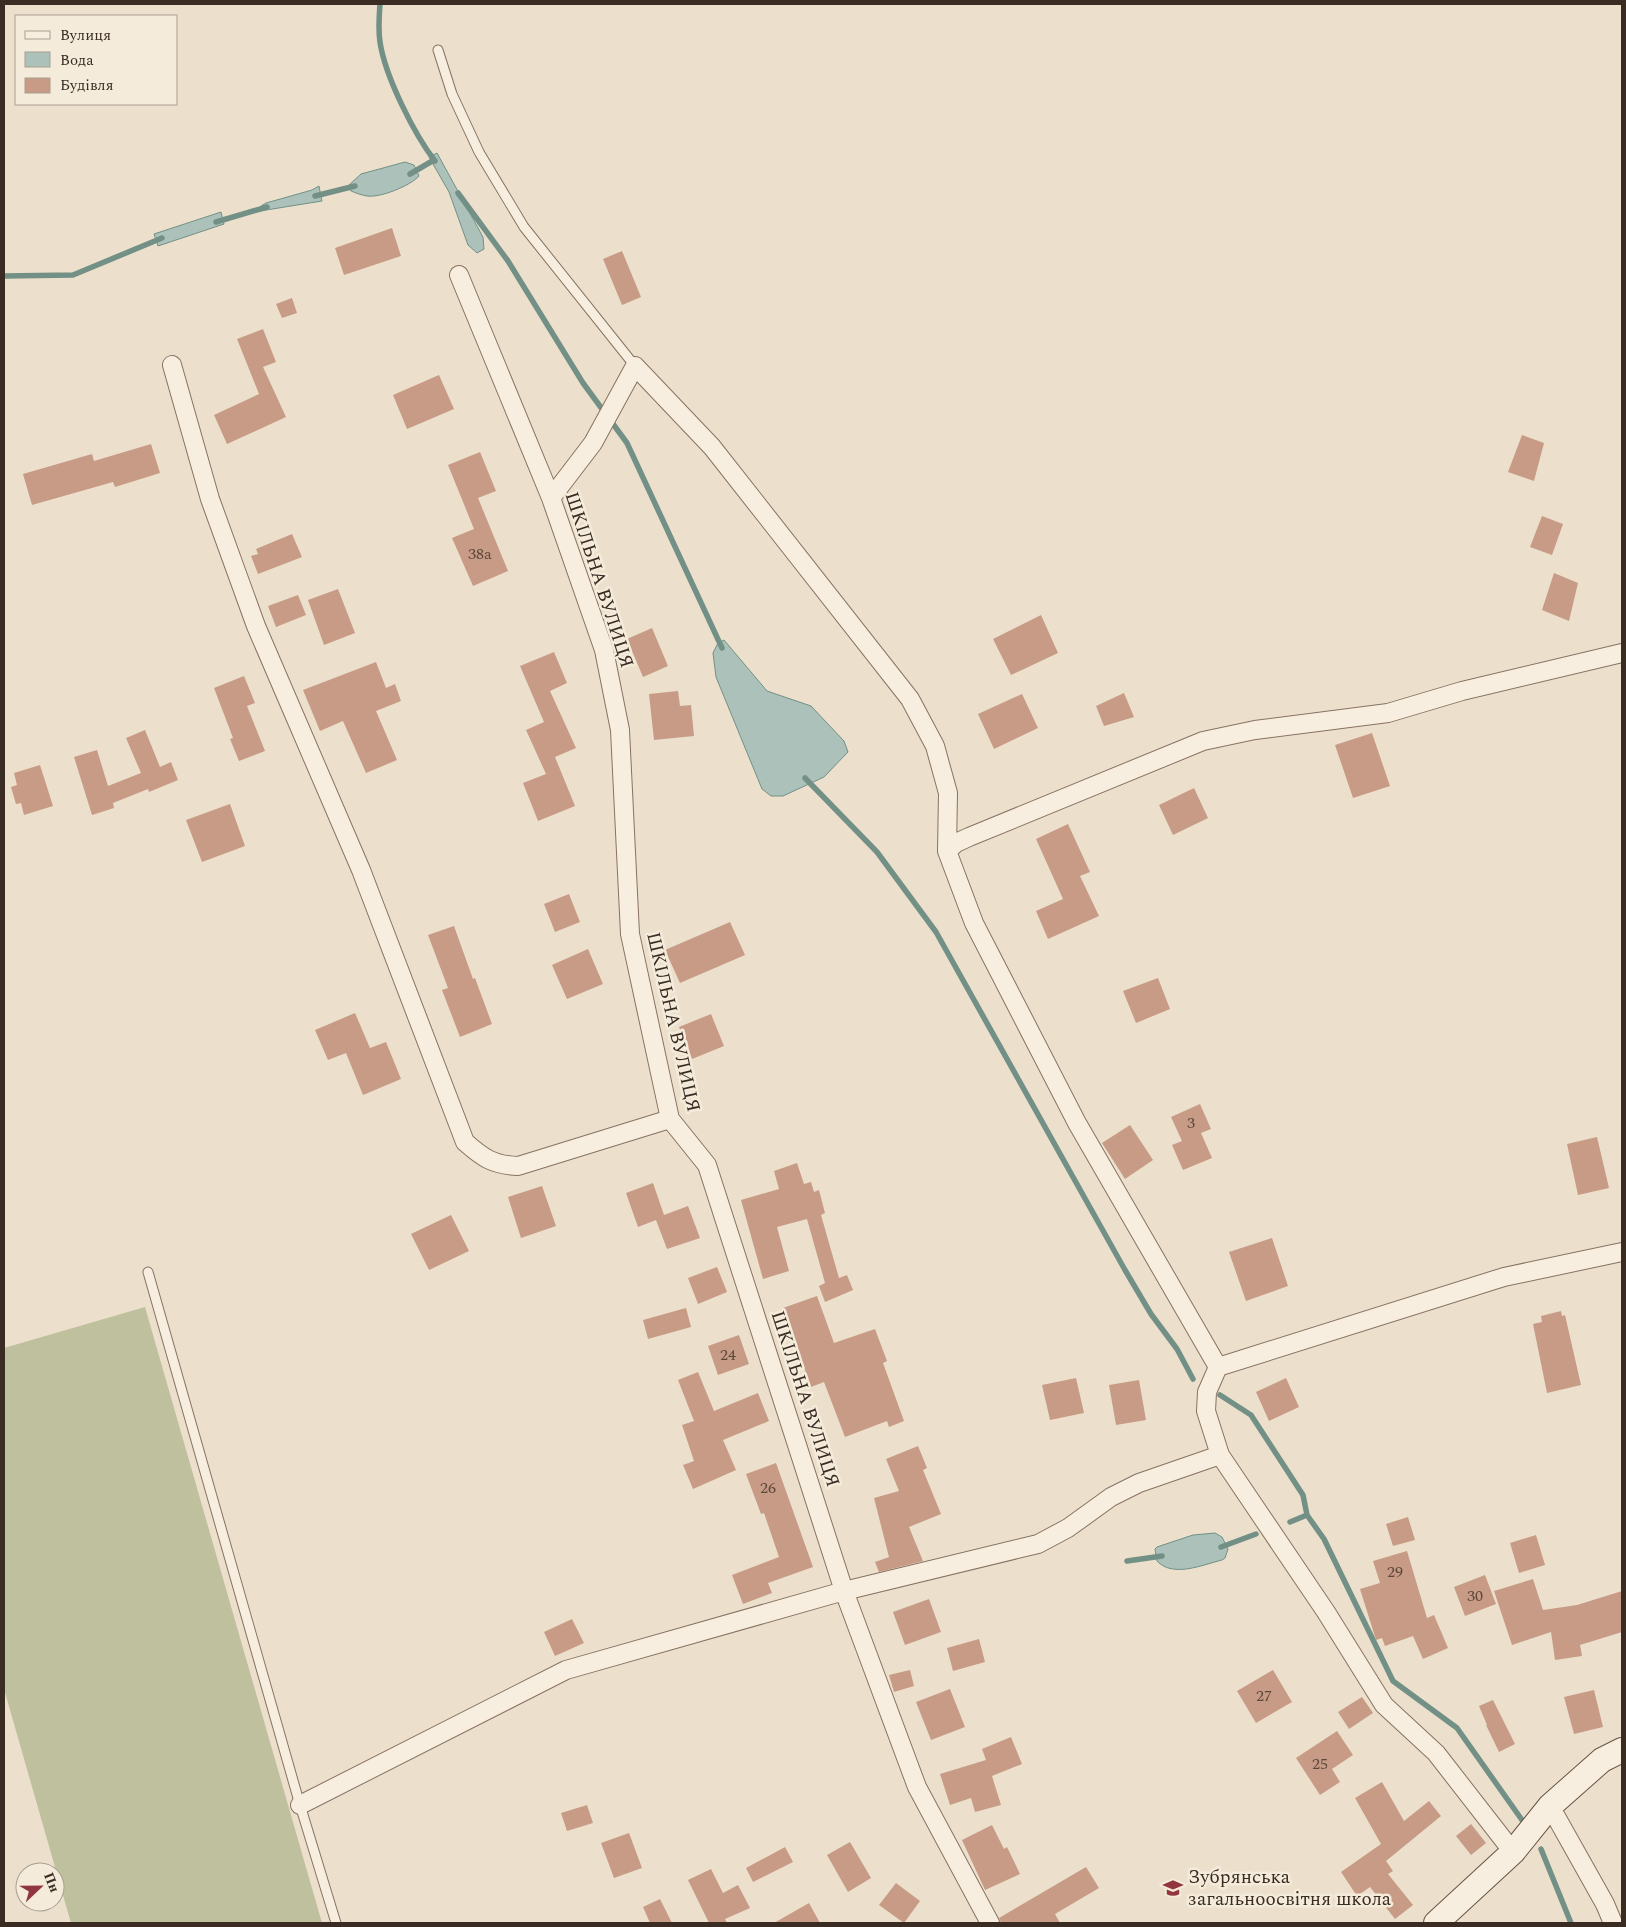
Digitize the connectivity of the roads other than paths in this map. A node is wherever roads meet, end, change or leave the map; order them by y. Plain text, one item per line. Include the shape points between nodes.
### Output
1 (438, 50) dead end
2 (459, 275) dead end
3 (172, 366) dead end
4 (635, 366) junction
5 (551, 498) junction
6 (1622, 653) edge
7 (947, 851) junction
8 (670, 1120) junction
9 (1622, 1252) edge
10 (148, 1272) dead end
11 (1218, 1367) junction
12 (1220, 1455) junction
13 (844, 1591) junction
14 (1622, 1750) edge
15 (300, 1805) junction
16 (1550, 1806) junction
17 (1513, 1852) junction
18 (336, 1923) edge
19 (990, 1923) edge
20 (1436, 1923) edge
21 (1613, 1923) edge

1 - 4 lane via 452,94 479,152 524,227
2 - 5 street, ШКІЛЬНА ВУЛИЦЯ
3 - 8 street via 210,498 256,626 361,870 465,1142 481,1157 500,1166 518,1166
4 - 5 street via 593,443
4 - 7 street via 712,447 910,699 935,746 948,793
5 - 8 street, ШКІЛЬНА ВУЛИЦЯ via 604,650 620,730 630,934
6 - 7 street via 1462,691 1388,713 1255,730 1202,741 969,837
7 - 11 street via 974,923 1077,1123
8 - 13 street, ШКІЛЬНА ВУЛИЦЯ via 707,1164
9 - 11 street via 1504,1277
10 - 15 lane
11 - 12 street via 1207,1392 1206,1411
12 - 13 street via 1138,1483 1038,1544
12 - 17 street via 1326,1612 1384,1705 1436,1753
13 - 15 street via 566,1670
13 - 19 street, ШКІЛЬНА ВУЛИЦЯ via 917,1787
14 - 16 main road via 1602,1760
15 - 18 lane
16 - 17 main road
16 - 21 street
17 - 20 main road

